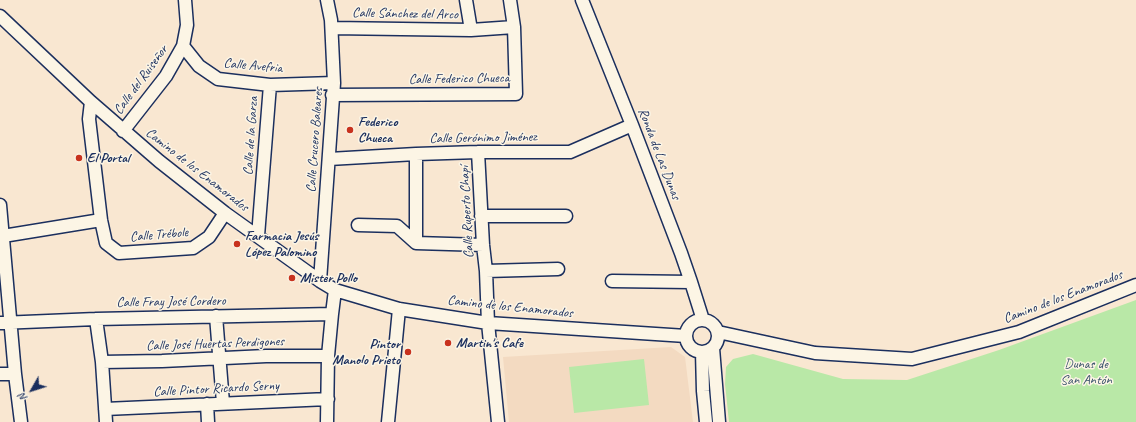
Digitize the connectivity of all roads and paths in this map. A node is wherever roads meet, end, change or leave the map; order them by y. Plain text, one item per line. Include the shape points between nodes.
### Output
1 (185, 0) edge
2 (328, 0) edge
3 (466, 0) edge
4 (510, 0) edge
5 (582, 0) edge
6 (0, 16) edge
7 (514, 26) junction
8 (332, 28) junction
9 (471, 30) junction
10 (183, 46) junction
11 (270, 85) junction
12 (333, 89) junction
13 (91, 102) junction
14 (632, 125) junction
15 (123, 131) junction
16 (478, 152) junction
17 (416, 154) junction
18 (329, 159) junction
19 (0, 212) edge
20 (225, 213) junction
21 (481, 216) junction
22 (566, 216) dead end
23 (101, 220) junction
24 (358, 225) dead end
25 (3, 236) junction
26 (258, 236) junction
27 (416, 243) junction
28 (483, 245) junction
29 (558, 268) dead end
30 (486, 271) junction
31 (612, 281) dead end
32 (320, 282) junction
33 (692, 282) junction
34 (1136, 285) edge
35 (335, 290) junction
36 (399, 309) junction
37 (332, 314) junction
38 (216, 316) junction
39 (96, 319) junction
40 (703, 320) junction
41 (6, 323) edge
42 (488, 324) junction
43 (718, 332) junction
44 (686, 336) junction
45 (708, 350) junction
46 (328, 356) junction
47 (219, 358) junction
48 (102, 362) junction
49 (0, 374) edge
50 (15, 374) junction
51 (328, 399) junction
52 (223, 403) junction
53 (207, 404) junction
54 (105, 409) junction
55 (21, 422) edge
56 (106, 422) edge
57 (208, 422) edge
58 (327, 422) edge
59 (388, 422) edge
60 (498, 422) edge
61 (706, 422) edge
62 (719, 422) edge

1 - 10 street, Calle del Ruiseñor via 187,24
2 - 8 street, Calle Crucero Baleares
3 - 9 street, Calle Sánchez del Arco
4 - 7 street, Calle Federico Chueca
5 - 14 street, Ronda de Las Dunas
6 - 13 street, Camino de los Enamorados
7 - 9 street
7 - 12 street, Calle Federico Chueca via 516,94
8 - 9 street, Calle Sánchez del Arco
8 - 12 street, Calle Crucero Baleares
10 - 11 street, Calle Avefria via 199,66 218,79
10 - 15 street, Calle del Ruiseñor via 166,76
11 - 12 street, Calle Avefria
11 - 26 street, Calle de la Garza
12 - 18 street, Calle Crucero Baleares
13 - 15 street, Camino de los Enamorados
13 - 23 street, Calle Trébole via 89,120
14 - 16 street, Calle Gerónimo Jiménez via 570,152
14 - 33 street, Ronda de Las Dunas
15 - 20 street, Camino de los Enamorados
16 - 17 street, Calle Gerónimo Jiménez
16 - 21 street, Calle Ruperto Chapí
17 - 18 street, Calle Gerónimo Jiménez
17 - 27 street
18 - 32 street, Calle Crucero Baleares
19 - 25 street
20 - 23 street, Calle Trébole via 209,237 193,248 118,253 106,243
20 - 26 street, Camino de los Enamorados
21 - 22 street
21 - 28 street, Calle Ruperto Chapí
23 - 25 street
24 - 27 street via 397,226
25 - 41 street
26 - 32 street, Camino de los Enamorados
27 - 28 street
28 - 30 street, Calle Ruperto Chapí
29 - 30 street
30 - 42 street, Calle Ruperto Chapí
31 - 33 street
32 - 35 street, Camino de los Enamorados
33 - 40 street, Ronda de Las Dunas
34 - 43 street, Camino de los Enamorados via 1019,332 912,359 815,353
35 - 36 street, Camino de los Enamorados
35 - 37 street
36 - 42 street, Camino de los Enamorados
36 - 59 street
37 - 38 street, Calle Fray José Cordero
37 - 46 street
38 - 39 street, Calle Fray José Cordero
38 - 47 street
39 - 41 street, Calle Fray José Cordero
39 - 48 street
40 - 43 street via 712,324
40 - 44 street via 693,323
41 - 50 street
42 - 44 street, Camino de los Enamorados
42 - 60 street, Calle Ruperto Chapí
43 - 45 street via 717,341
44 - 45 street via 693,349
45 - 61 street via 703,391
45 - 62 street
46 - 47 street, Calle José Huertas Perdigones
46 - 51 street
47 - 48 street, Calle José Huertas Perdigones
47 - 52 street
48 - 54 street
49 - 50 street
50 - 55 street
51 - 52 street, Calle Pintor Ricardo Serny
51 - 58 street
52 - 53 street, Calle Pintor Ricardo Serny
53 - 54 street, Calle Pintor Ricardo Serny
53 - 57 street
54 - 56 street

